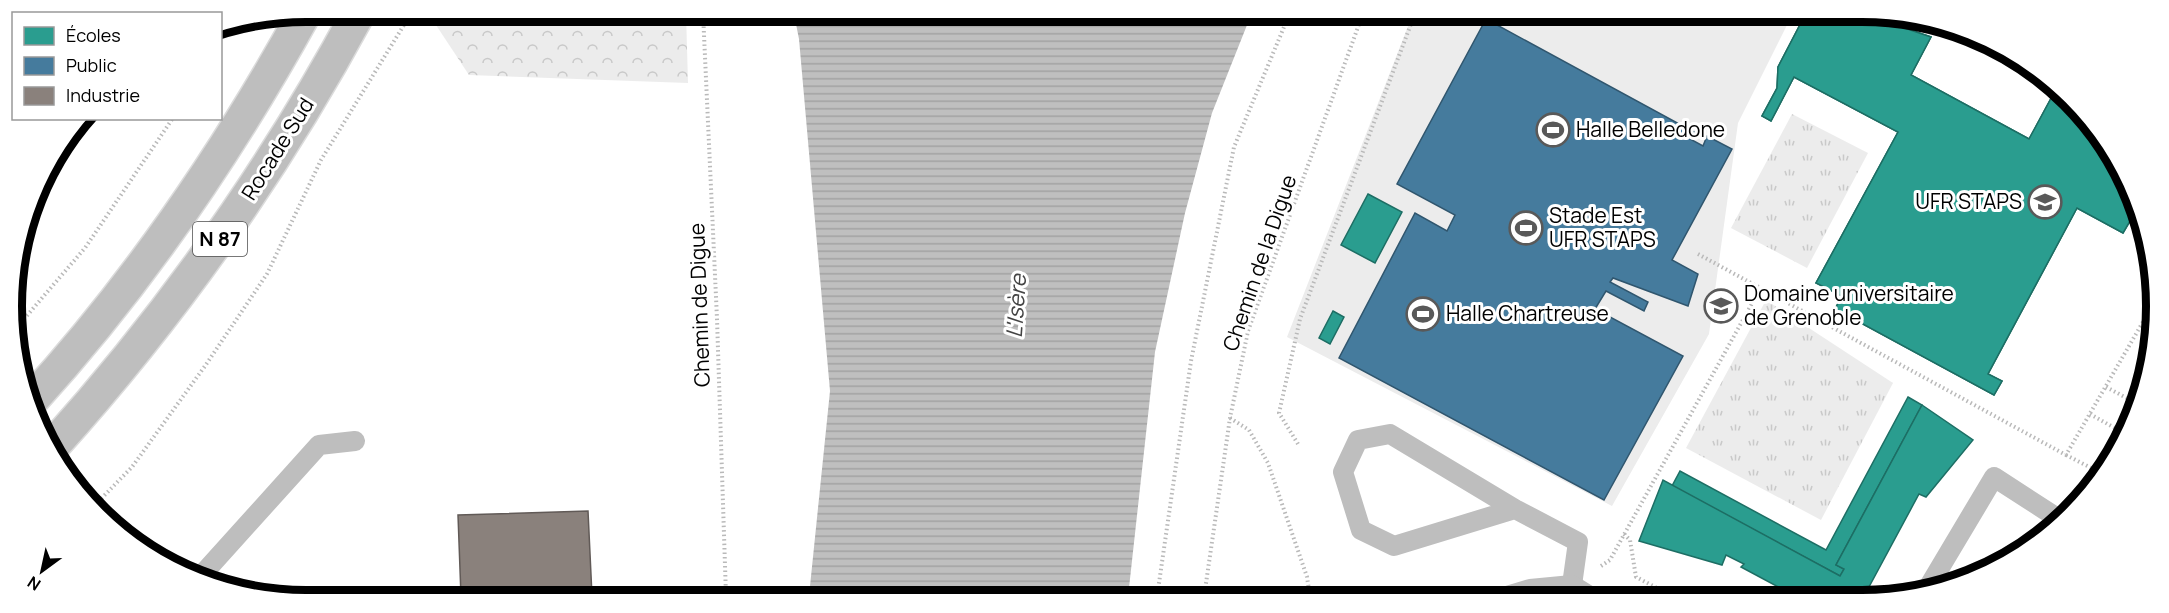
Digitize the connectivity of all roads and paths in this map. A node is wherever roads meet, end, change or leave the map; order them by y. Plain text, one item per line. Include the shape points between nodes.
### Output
1 (299, 22) edge
2 (354, 22) edge
3 (359, 22) edge
4 (406, 22) edge
5 (703, 22) edge
6 (1286, 22) edge
7 (1360, 22) edge
8 (1412, 22) edge
9 (328, 70) junction
10 (172, 120) edge
11 (1698, 254) dead end
12 (1760, 289) junction
13 (2146, 317) edge
14 (23, 320) edge
15 (2106, 387) junction
16 (37, 394) edge
17 (2130, 400) edge
18 (2090, 414) junction
19 (1230, 418) junction
20 (2118, 430) edge
21 (57, 441) edge
22 (355, 441) dead end
23 (1298, 444) dead end
24 (2066, 455) junction
25 (2095, 469) edge
26 (99, 500) edge
27 (1515, 509) junction
28 (2054, 516) edge
29 (1624, 534) junction
30 (205, 571) edge
31 (1931, 582) edge
32 (1572, 585) junction
33 (726, 590) edge
34 (1158, 590) edge
35 (1205, 590) edge
36 (1309, 590) edge
37 (1527, 590) edge
38 (1580, 590) edge
39 (1661, 590) edge

1 - 16 highway, N 87 via 183,211
2 - 9 highway, Rocade Sud / N 87
3 - 9 lane
4 - 26 path via 321,160 267,274 132,466
5 - 33 path, Chemin de Digue
6 - 34 path via 1234,147 1191,361
7 - 19 path, Chemin de la Digue via 1248,331
8 - 23 path via 1300,319 1279,413
9 - 21 highway, Rocade Sud / N 87 via 261,178 187,285
10 - 14 path via 85,248
11 - 12 path
12 - 24 path
12 - 29 path
13 - 15 path
15 - 17 path
15 - 18 path
18 - 20 path
18 - 24 path
19 - 35 path, Chemin de la Digue
19 - 36 path via 1248,430 1268,463
22 - 30 lane via 318,446
24 - 25 path
27 - 27 lane via 1389,434 1358,440 1343,472 1361,530 1394,546
27 - 32 lane via 1578,542
28 - 31 lane via 1994,477
29 - 32 path via 1610,560
29 - 39 path via 1630,540 1636,577
32 - 37 lane
32 - 38 lane

